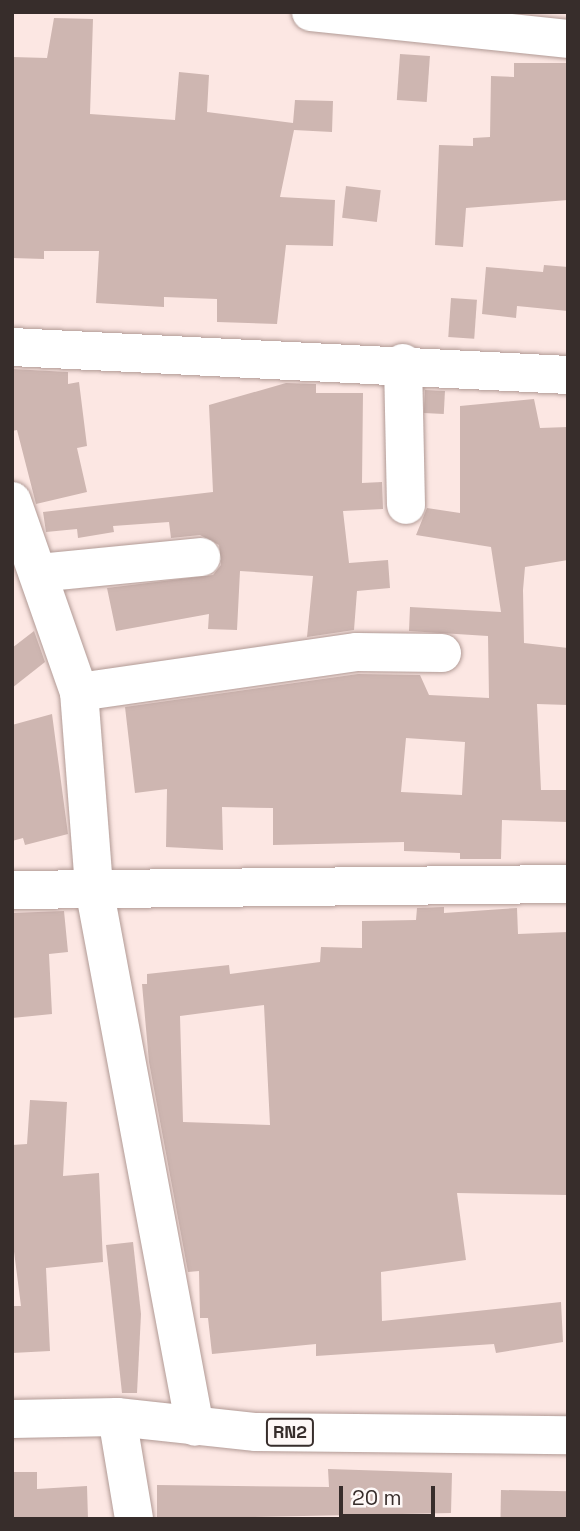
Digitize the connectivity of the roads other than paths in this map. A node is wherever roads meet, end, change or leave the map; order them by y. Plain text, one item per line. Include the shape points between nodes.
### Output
1 (311, 12) edge
2 (568, 39) edge
3 (12, 347) edge
4 (403, 363) junction
5 (568, 375) edge
6 (12, 501) edge
7 (407, 505) dead end
8 (201, 557) dead end
9 (38, 573) junction
10 (442, 653) dead end
11 (79, 692) junction
12 (568, 884) edge
13 (94, 888) junction
14 (12, 890) edge
15 (117, 1417) junction
16 (12, 1419) edge
17 (195, 1427) junction
18 (568, 1435) edge
19 (134, 1519) edge

1 - 2 main road
3 - 4 main road
4 - 5 main road
4 - 7 main road
6 - 9 main road
8 - 9 main road
9 - 11 main road
10 - 11 main road via 357,652
11 - 13 main road
12 - 13 main road
13 - 14 main road
13 - 17 main road
15 - 16 main road, RN2
15 - 17 main road, RN2
15 - 19 main road
17 - 18 main road, RN2

